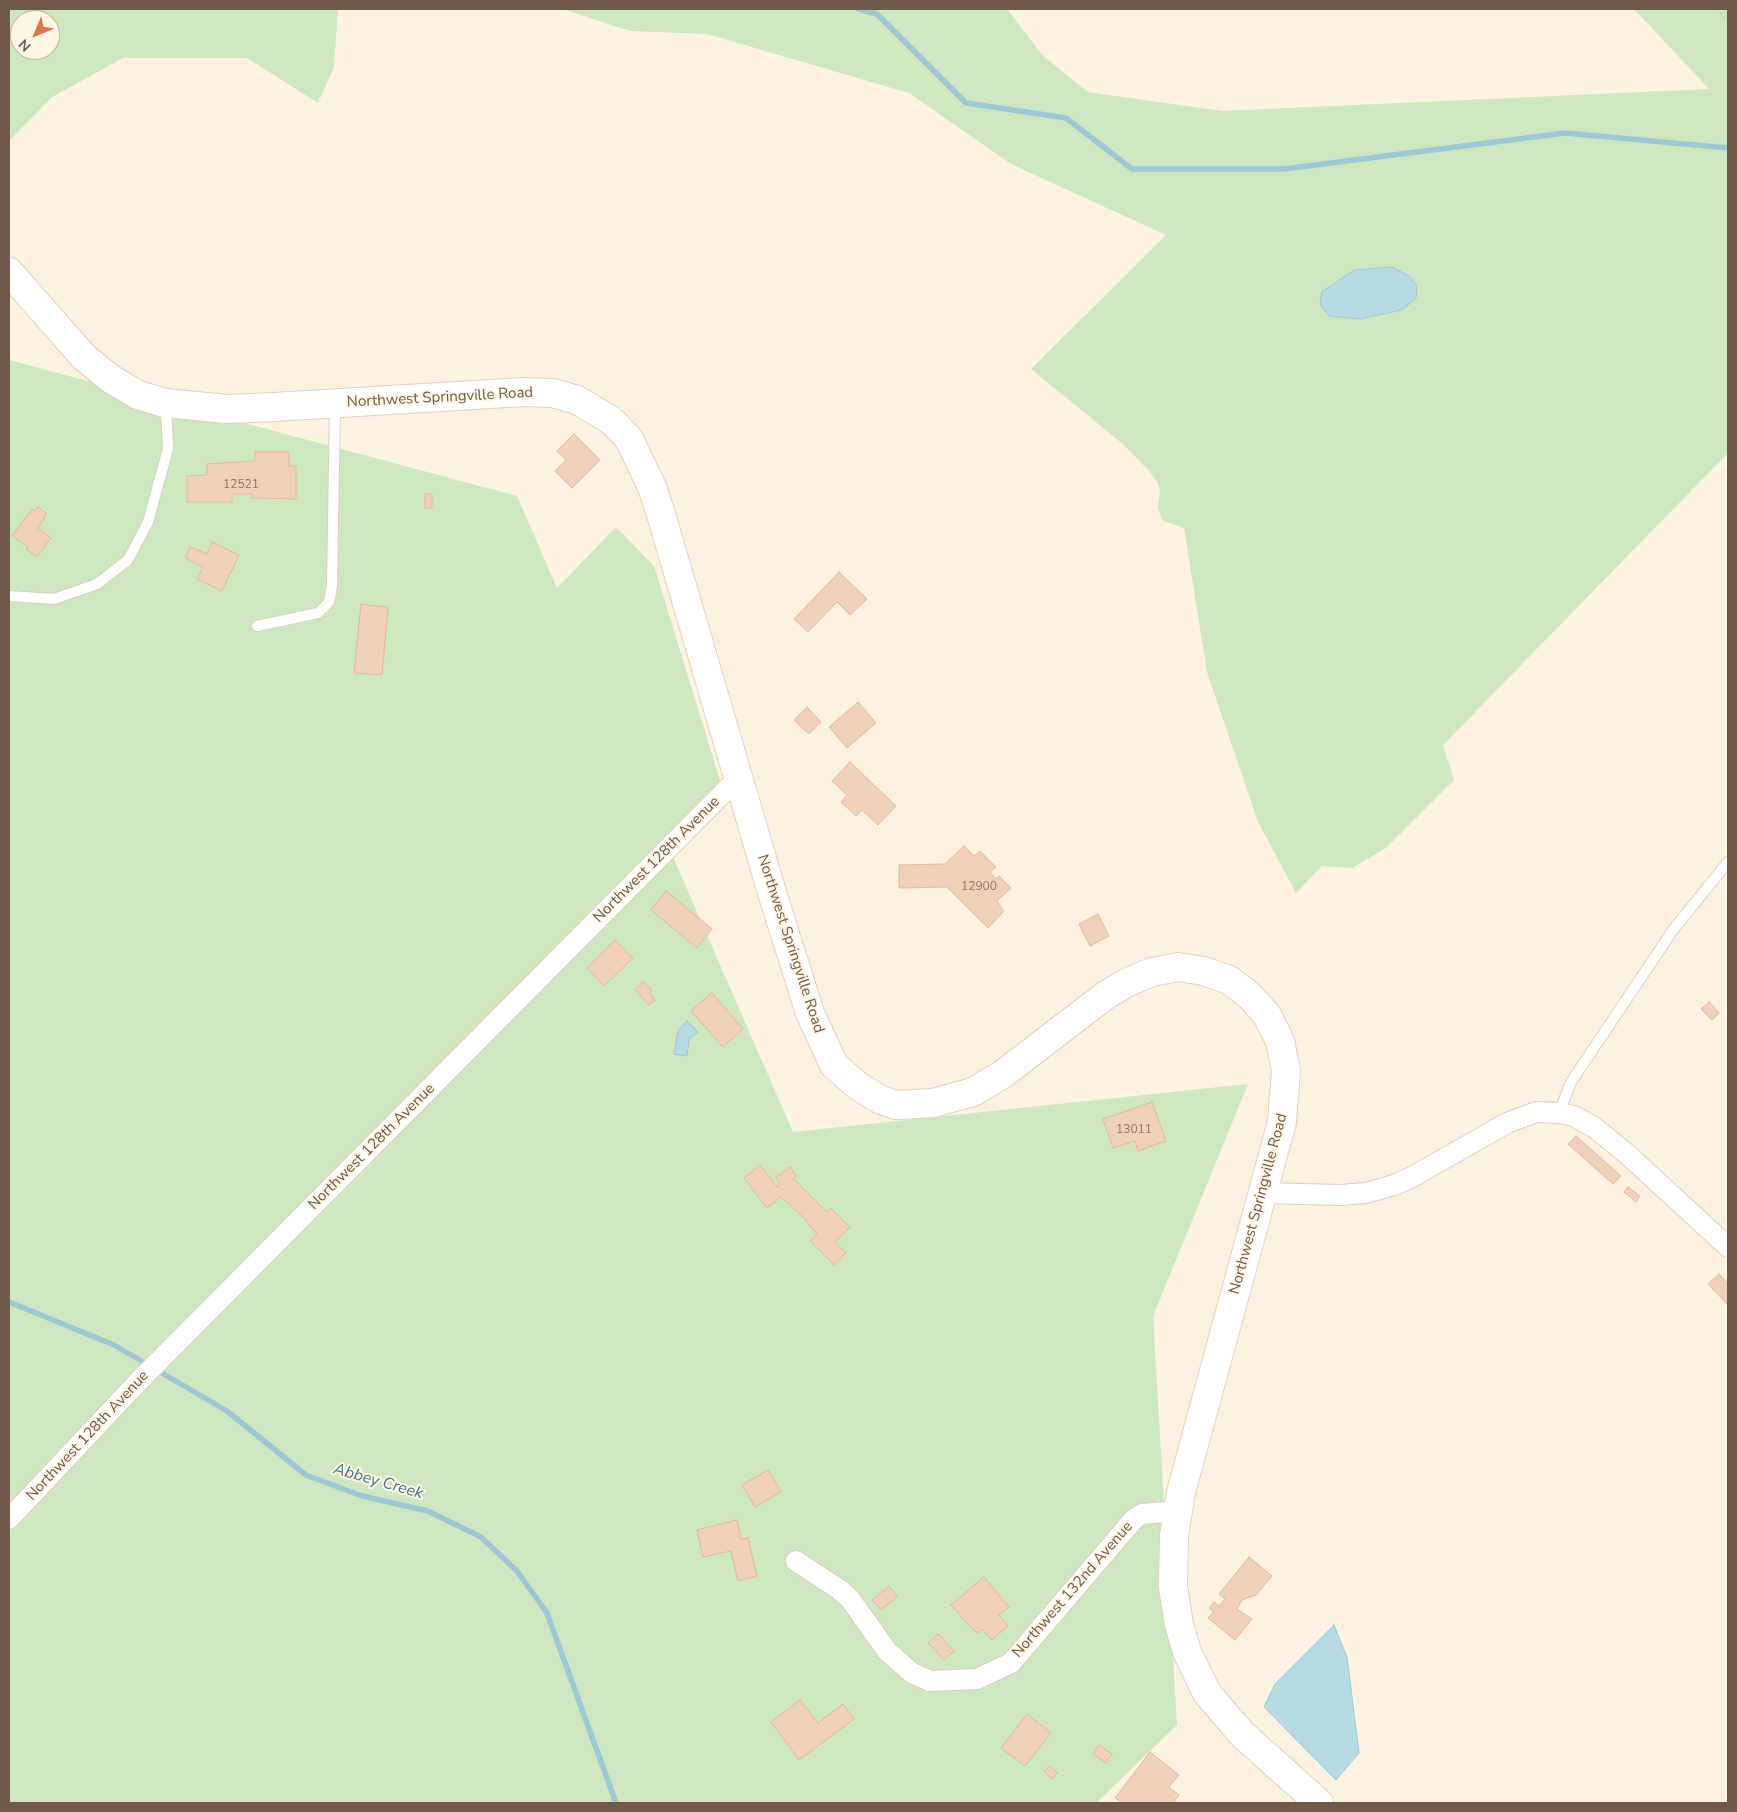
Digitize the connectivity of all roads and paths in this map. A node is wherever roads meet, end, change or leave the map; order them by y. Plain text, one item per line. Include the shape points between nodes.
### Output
1 (1718, 9) edge
2 (1728, 22) edge
3 (9, 272) edge
4 (166, 403) junction
5 (335, 404) junction
6 (9, 596) edge
7 (257, 626) dead end
8 (738, 778) junction
9 (1728, 862) edge
10 (1559, 1113) junction
11 (1263, 1193) junction
12 (1728, 1247) edge
13 (1178, 1511) junction
14 (9, 1519) edge
15 (796, 1561) dead end
16 (1319, 1803) edge

1 - 2 path
3 - 4 street, Northwest Springville Road via 84,357 138,395
4 - 5 street, Northwest Springville Road via 227,409
4 - 6 lane via 168,449 148,522 128,560 97,584 54,599
5 - 7 lane via 332,586 328,602 318,613
5 - 8 street, Northwest Springville Road via 553,393 577,400 612,420 629,439 652,487
8 - 11 street, Northwest Springville Road via 812,1020 834,1065 858,1086 896,1104 933,1103 973,1092 1003,1074 1106,995 1128,982 1152,972 1178,967 1204,971 1229,980 1249,995 1267,1015 1280,1041 1286,1070 1286,1096
8 - 14 street, Northwest 128th Avenue via 136,1384
9 - 10 lane via 1673,930 1572,1082
10 - 11 street via 1536,1112 1507,1123 1412,1177 1376,1190 1341,1195
10 - 12 street via 1574,1116 1601,1133
11 - 13 street, Northwest Springville Road
13 - 15 street, Northwest 132nd Avenue via 1142,1514 1134,1519 1011,1662 977,1679 930,1681 912,1672 887,1651 840,1590
13 - 16 street, Northwest Springville Road via 1173,1587 1179,1624 1192,1666 1207,1693 1228,1719

